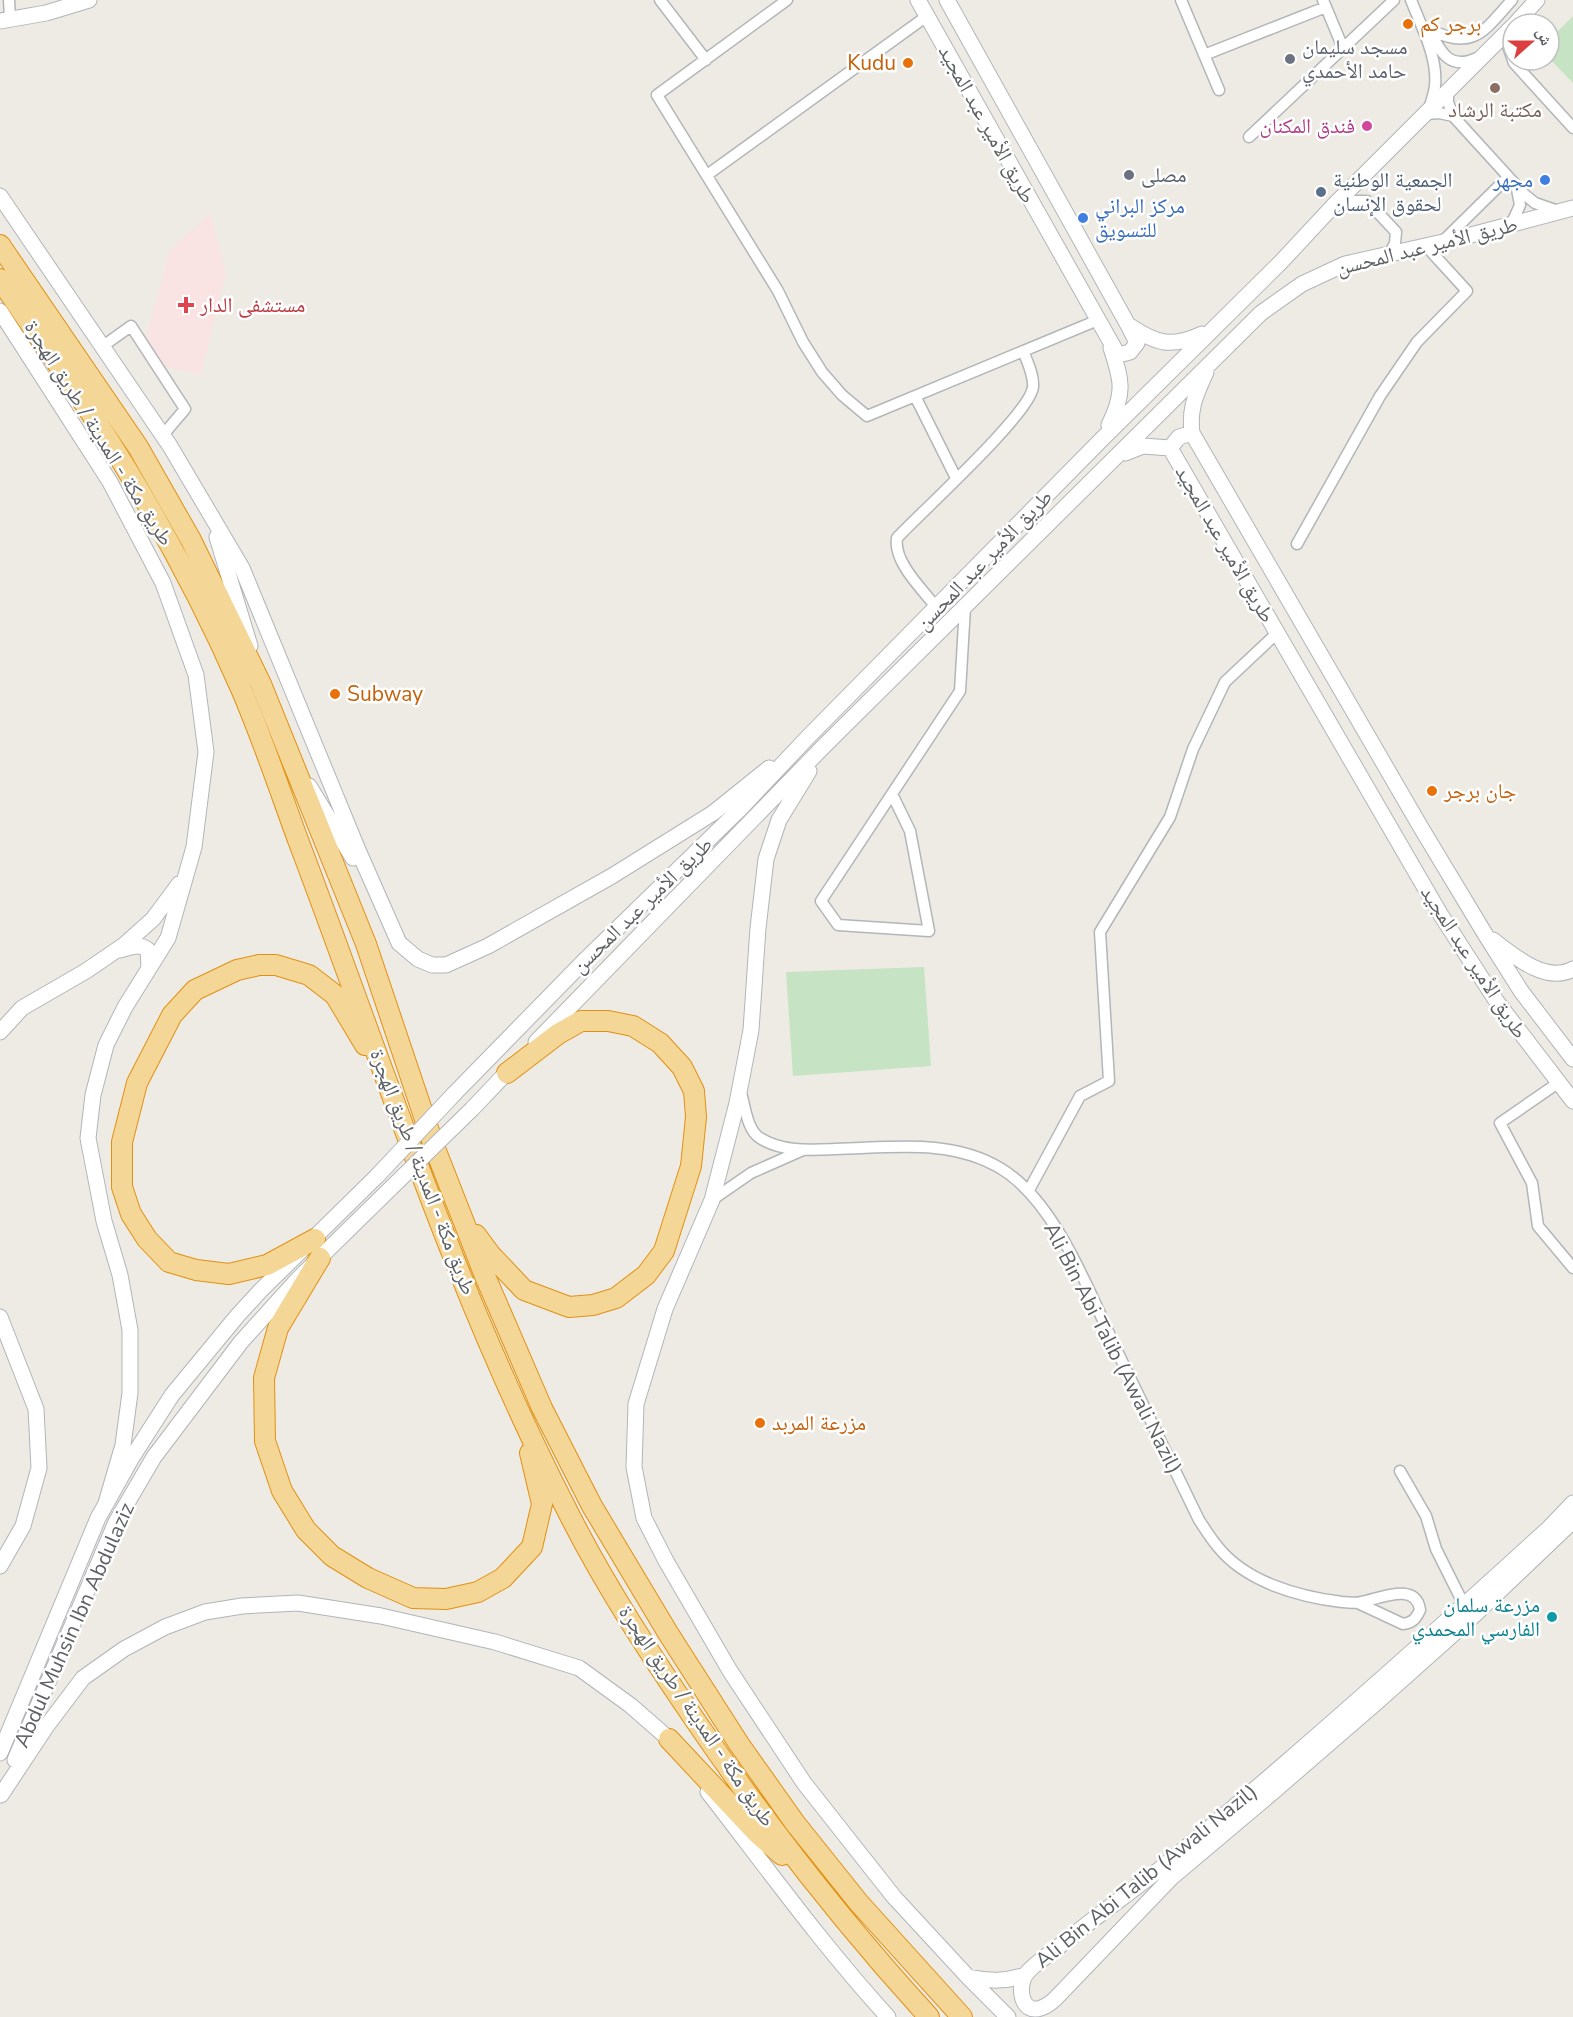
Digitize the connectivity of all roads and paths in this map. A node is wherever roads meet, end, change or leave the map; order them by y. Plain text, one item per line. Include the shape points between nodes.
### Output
1 (9, 0) edge
2 (89, 0) edge
3 (660, 0) edge
4 (787, 0) edge
5 (918, 0) edge
6 (947, 0) edge
7 (1181, 0) edge
8 (1394, 0) edge
9 (1412, 0) edge
10 (1512, 0) edge
11 (1537, 0) edge
12 (1325, 4) edge
13 (1526, 12) edge
14 (927, 16) junction
15 (5, 20) edge
16 (1428, 28) junction
17 (1501, 38) edge
18 (1343, 48) junction
19 (1204, 55) junction
20 (1485, 55) junction
21 (706, 60) junction
22 (1522, 72) edge
23 (1219, 90) dead end
24 (1448, 90) junction
25 (1427, 112) junction
26 (1453, 116) junction
27 (1573, 128) edge
28 (1249, 137) dead end
29 (707, 175) junction
30 (1512, 181) junction
31 (0, 196) edge
32 (1334, 205) junction
33 (1566, 210) edge
34 (1511, 225) junction
35 (1441, 242) junction
36 (0, 245) edge
37 (1425, 245) junction
38 (1390, 253) junction
39 (0, 279) edge
40 (0, 311) edge
41 (1098, 320) junction
42 (1128, 325) junction
43 (1210, 330) junction
44 (1107, 336) junction
45 (103, 346) junction
46 (1023, 351) junction
47 (1210, 364) junction
48 (915, 396) junction
49 (1192, 433) junction
50 (163, 435) junction
51 (1102, 439) junction
52 (1170, 448) junction
53 (1119, 455) junction
54 (956, 478) junction
55 (209, 511) junction
56 (1297, 544) dead end
57 (965, 607) junction
58 (937, 608) junction
59 (1276, 634) junction
60 (261, 684) junction
61 (809, 736) junction
62 (824, 746) junction
63 (291, 757) junction
64 (892, 794) junction
65 (185, 877) junction
66 (383, 906) junction
67 (1485, 934) junction
68 (119, 949) junction
69 (149, 968) junction
70 (1573, 969) edge
71 (0, 1032) edge
72 (1573, 1059) edge
73 (507, 1073) junction
74 (1558, 1083) junction
75 (391, 1089) junction
76 (740, 1089) junction
77 (1573, 1101) edge
78 (804, 1150) junction
79 (378, 1175) joint
80 (392, 1188) joint
81 (1029, 1190) junction
82 (712, 1200) junction
83 (460, 1214) junction
84 (317, 1248) junction
85 (1573, 1268) edge
86 (0, 1317) edge
87 (523, 1421) junction
88 (1400, 1471) dead end
89 (106, 1503) junction
90 (1573, 1503) edge
91 (1573, 1521) edge
92 (0, 1566) edge
93 (1358, 1603) junction
94 (1464, 1605) junction
95 (669, 1739) junction
96 (0, 1753) edge
97 (0, 1796) edge
98 (820, 1888) junction
99 (1025, 1975) junction
100 (968, 1977) junction
101 (1056, 1998) junction
102 (888, 2017) edge
103 (929, 2017) edge
104 (962, 2017) edge
105 (1008, 2017) edge
106 (1051, 2017) edge

1 - 15 street
2 - 15 main road
3 - 21 street
4 - 21 street
5 - 14 main road, طريق الأمير عبد المجيد
6 - 42 main road, طريق الأمير عبد المجيد
7 - 19 street
8 - 18 street
9 - 16 street
9 - 25 street via 1434,69 1435,85
10 - 16 street via 1483,32 1470,39 1454,39
11 - 13 main road, طريق الأمير عبد المحسن
12 - 18 street
12 - 19 street
14 - 29 street
14 - 41 main road, طريق الأمير عبد المجيد
16 - 20 street via 1445,57 1456,63
17 - 20 main road, طريق الأمير عبد المحسن
18 - 28 street
19 - 23 street
20 - 24 main road, طريق الأمير عبد المحسن
21 - 29 street via 657,95
22 - 27 street
24 - 25 main road, طريق الأمير عبد المحسن
24 - 26 street
25 - 26 street
25 - 32 main road, طريق الأمير عبد المحسن
26 - 30 street
29 - 48 street via 778,291 803,342 842,395 867,416
30 - 33 street via 1535,203
30 - 34 street via 1520,205
30 - 35 street
31 - 45 main road
32 - 38 street via 1367,201 1396,232
32 - 43 main road, طريق الأمير عبد المحسن
33 - 34 main road, طريق الأمير عبد المحسن
34 - 35 main road, طريق الأمير عبد المحسن
35 - 37 main road, طريق الأمير عبد المحسن
36 - 60 highway, طريق مكة - المدينة / طريق الهجرة via 138,447 191,540
37 - 38 main road, طريق الأمير عبد المحسن
37 - 56 street via 1467,291 1418,342 1380,396
38 - 47 main road, طريق الأمير عبد المحسن via 1345,264 1302,284 1261,313
39 - 75 highway, طريق مكة - المدينة / طريق الهجرة via 125,466 183,568 242,692
40 - 65 main road via 110,482 164,583 196,675 206,752 194,848
41 - 44 main road, طريق الأمير عبد المجيد
41 - 46 street
42 - 43 main road via 1157,342 1172,344
42 - 44 main road, طريق الأمير عبد المجيد via 1137,343 1131,352 1118,355
43 - 51 main road, طريق الأمير عبد المحسن
44 - 51 main road via 1121,389 1117,408
45 - 50 main road
45 - 50 street via 131,326 185,409
46 - 48 street
46 - 54 street via 1033,386 1028,401
47 - 49 main road via 1192,405
47 - 53 main road, طريق الأمير عبد المحسن
48 - 54 street
49 - 52 main road, طريق الأمير عبد المجيد via 1179,437
49 - 67 main road, طريق الأمير عبد المجيد
50 - 55 main road
51 - 58 main road, طريق الأمير عبد المحسن
52 - 53 main road via 1143,446
52 - 59 main road, طريق الأمير عبد المجيد
53 - 57 main road, طريق الأمير عبد المحسن
54 - 58 street via 897,538 896,544 902,563
55 - 60 main road
55 - 66 main road via 242,568
57 - 62 main road, طريق الأمير عبد المحسن
57 - 64 street via 960,691
58 - 61 main road, طريق الأمير عبد المحسن
59 - 74 main road, طريق الأمير عبد المجيد via 1439,912 1497,1002
59 - 81 street via 1225,682 1193,749 1170,817 1100,932 1110,1081 1080,1096
60 - 63 highway, طريق مكة - المدينة / طريق الهجرة
61 - 66 main road via 713,813 568,902 464,958 446,965 418,959 399,943
61 - 79 main road, طريق الأمير عبد المحسن, bridge
62 - 73 main road, طريق الأمير عبد المحسن
62 - 76 main road via 779,820 766,859 751,1030
63 - 66 main road
63 - 83 highway, طريق مكة - المدينة / طريق الهجرة via 366,944
64 - 64 street via 822,901 838,925 929,931 910,831
65 - 68 main road via 153,919
65 - 69 main road via 168,938
67 - 70 main road via 1520,961 1543,972
67 - 72 main road, طريق الأمير عبد المجيد via 1521,991
68 - 69 main road via 144,947 148,950
68 - 71 main road via 22,1008
69 - 89 main road via 106,1046 93,1095 88,1138 130,1330 130,1393 123,1445
73 - 80 main road, طريق الأمير عبد المحسن, bridge
73 - 83 highway via 558,1034 581,1022 608,1021 633,1026 660,1043 682,1067 694,1091 696,1117 691,1166 664,1251 646,1275 616,1298 569,1307 524,1290
74 - 77 main road, طريق الأمير عبد المجيد
74 - 85 street via 1500,1123 1532,1183 1538,1226
75 - 84 highway via 335,995 309,975 276,965 237,970 195,990 172,1015 137,1083 123,1142 122,1186 131,1214 147,1239 170,1262 229,1274
75 - 87 highway, طريق مكة - المدينة / طريق الهجرة via 415,1160
76 - 78 street via 750,1125 758,1137
76 - 82 main road
78 - 81 street, Ali Bin Abi Talib (Awali Nazil) via 932,1146 968,1153 1000,1168
78 - 82 street via 751,1173
79 - 84 main road, Abdul Muhsin Ibn Abdulaziz
80 - 84 main road, Abdul Muhsin Ibn Abdulaziz
81 - 93 street, Ali Bin Abi Talib (Awali Nazil) via 1061,1234 1199,1520 1219,1548 1241,1568 1279,1587 1311,1597
82 - 100 main road via 665,1309 636,1404 634,1467 644,1518 730,1671 804,1783 894,1897
83 - 104 highway, طريق مكة - المدينة / طريق الهجرة via 542,1408 592,1506 668,1633 795,1823 859,1903
84 - 87 highway via 279,1328 264,1378 265,1441 282,1491 306,1530 332,1556 413,1598 446,1599 478,1593 503,1578 532,1547 542,1504
84 - 89 main road, Abdul Muhsin Ibn Abdulaziz via 238,1315 172,1395
84 - 97 main road, Abdul Muhsin Ibn Abdulaziz via 154,1457 116,1522
86 - 92 main road via 36,1409 39,1468 23,1526
87 - 98 highway, طريق مكة - المدينة / طريق الهجرة via 572,1520 647,1650 721,1758
88 - 94 street via 1426,1516 1436,1549
89 - 96 main road, Abdul Muhsin Ibn Abdulaziz
90 - 94 main road, Ali Bin Abi Talib (Awali Nazil)
91 - 101 main road, Ali Bin Abi Talib (Awali Nazil) via 1377,1702 1171,1878
93 - 93 street, Ali Bin Abi Talib (Awali Nazil) via 1403,1624 1414,1620 1420,1610 1415,1599 1404,1594
94 - 99 main road, Ali Bin Abi Talib (Awali Nazil) via 1166,1864
95 - 97 main road via 579,1668 495,1642 381,1616 298,1603 242,1605 205,1611 165,1627 83,1678
95 - 98 highway via 758,1833
95 - 102 main road via 811,1927
98 - 103 highway, طريق مكة - المدينة / طريق الهجرة
99 - 100 main road via 995,1981
99 - 101 main road, Ali Bin Abi Talib (Awali Nazil) via 1020,1990 1025,2004 1040,2009
100 - 105 main road
101 - 106 main road

